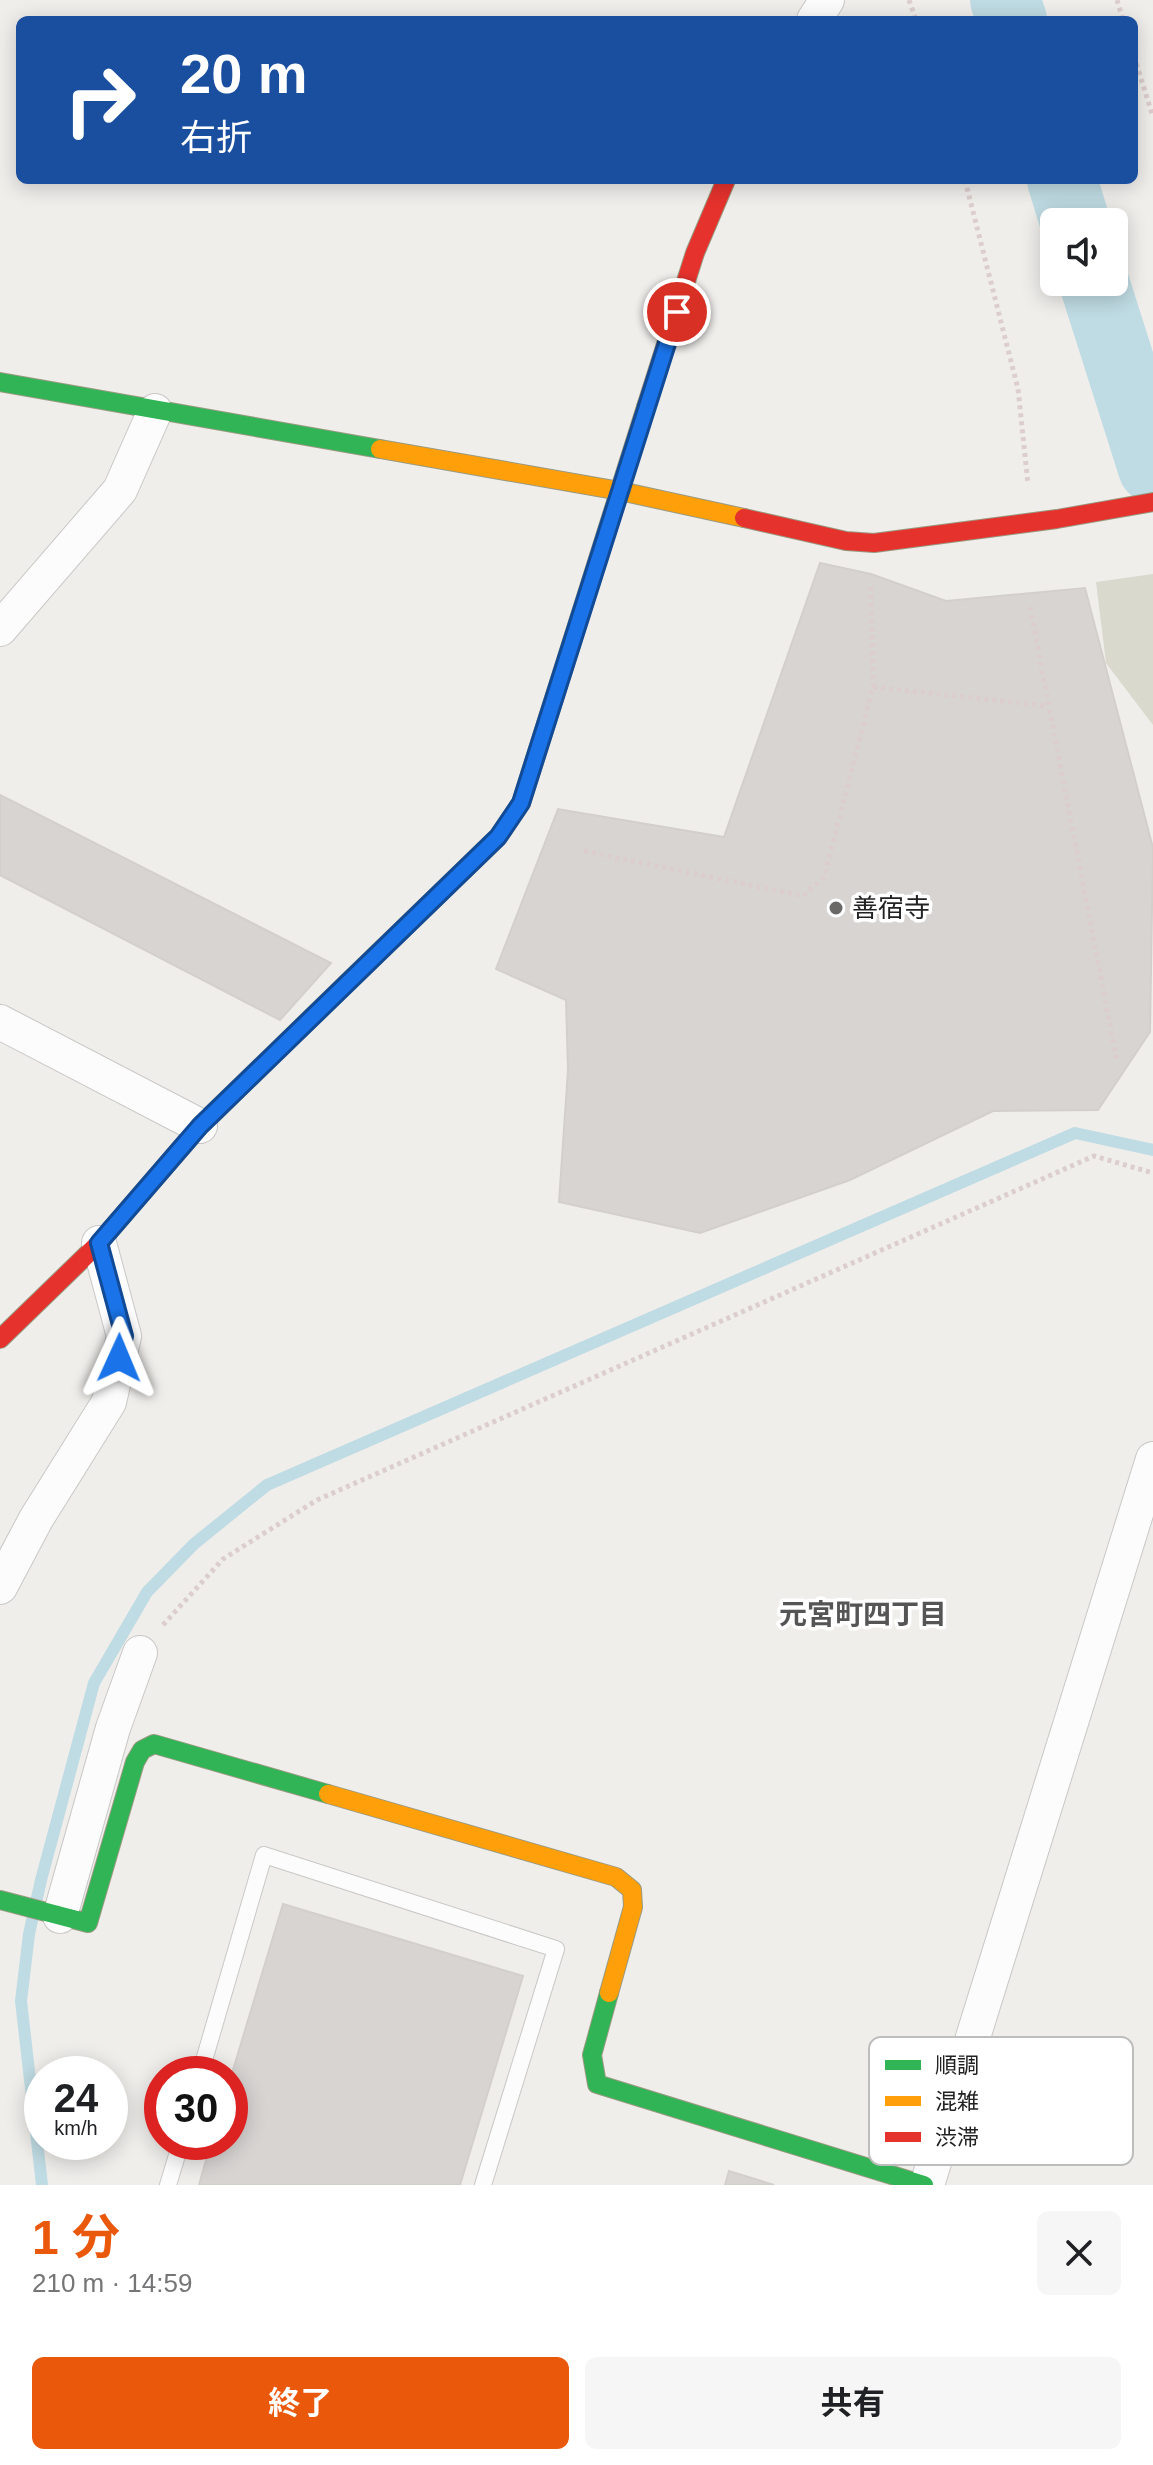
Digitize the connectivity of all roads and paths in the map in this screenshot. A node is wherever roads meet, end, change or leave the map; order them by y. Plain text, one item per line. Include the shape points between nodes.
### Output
1 (1138, 69) edge
2 (1153, 117) edge
3 (724, 184) edge
4 (966, 184) edge
5 (0, 382) edge
6 (155, 411) junction
7 (620, 491) junction
8 (1153, 502) edge
9 (1031, 521) junction
10 (871, 574) dead end
11 (1030, 607) dead end
12 (0, 629) edge
13 (873, 687) junction
14 (1048, 706) junction
15 (584, 851) dead end
16 (0, 1022) edge
17 (1117, 1062) dead end
18 (200, 1126) junction
19 (1153, 1173) edge
20 (99, 1243) junction
21 (0, 1339) edge
22 (1153, 1459) edge
23 (0, 1587) edge
24 (140, 1653) joint
25 (4, 1901) edge
26 (58, 1916) junction
27 (972, 2037) edge
28 (205, 2056) edge
29 (176, 2160) edge
30 (932, 2165) edge
31 (168, 2185) edge
32 (483, 2185) edge
33 (926, 2185) edge

1 - 2 path
3 - 7 street via 695,253
4 - 9 path via 1018,389
5 - 6 street
6 - 7 street
6 - 12 street via 120,490
7 - 9 street via 846,541 874,543
7 - 18 street via 514,814 498,837
8 - 9 street
10 - 13 path
11 - 14 path
13 - 14 path
13 - 15 path via 824,877 803,896
14 - 17 path
16 - 18 street
18 - 20 street
19 - 24 path via 1094,1156 317,1500 223,1559
20 - 21 street
20 - 23 street via 124,1336 109,1402
22 - 27 street
24 - 26 street
25 - 26 street
26 - 33 street via 88,1923 135,1762 154,1744 616,1877 632,1890 633,1907 592,2055 597,2084
28 - 32 lane via 264,1855 556,1949
29 - 31 lane
30 - 33 street

